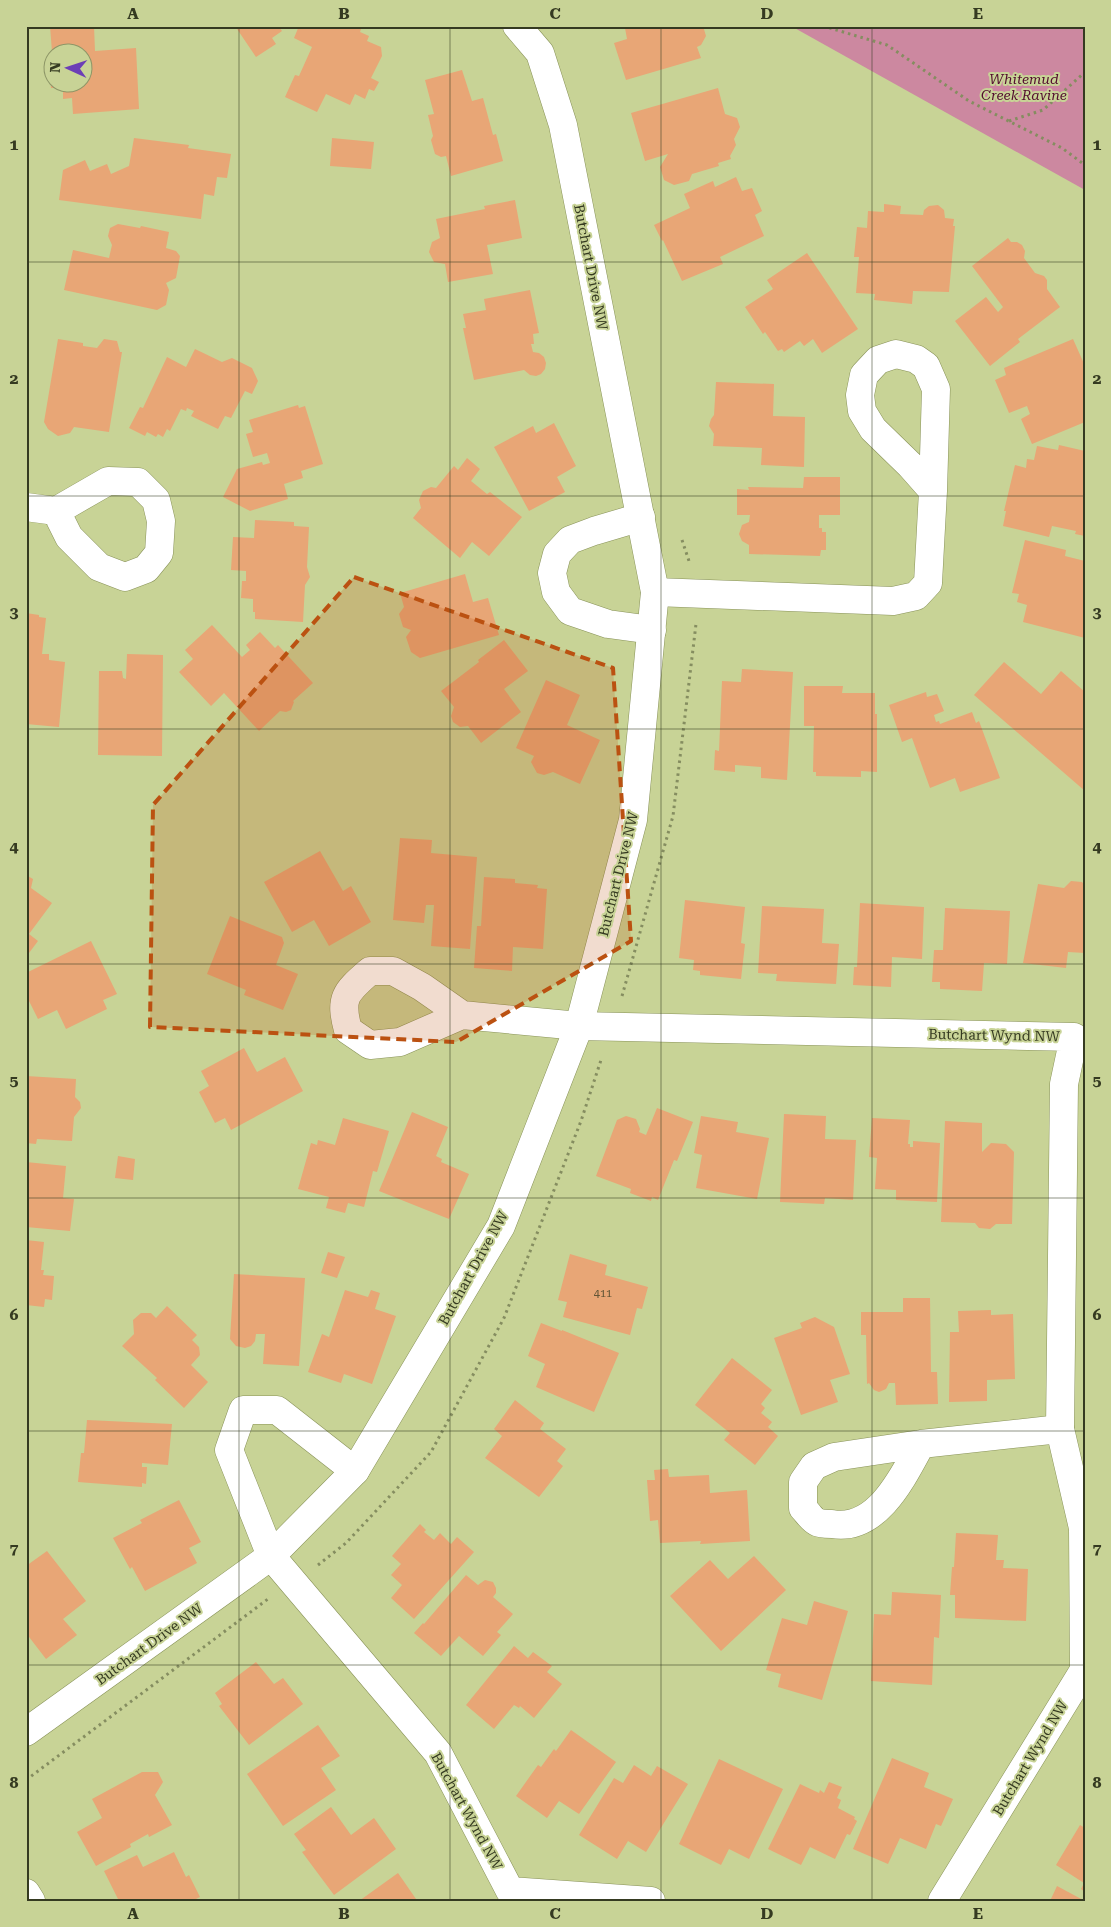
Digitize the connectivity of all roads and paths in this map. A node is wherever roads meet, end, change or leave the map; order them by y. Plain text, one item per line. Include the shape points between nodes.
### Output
1 (517, 26) edge
2 (823, 26) edge
3 (1085, 72) edge
4 (1009, 121) junction
5 (1085, 165) edge
6 (933, 491) dead end
7 (26, 507) edge
8 (56, 511) dead end
9 (641, 517) junction
10 (655, 592) junction
11 (652, 630) junction
12 (462, 1016) dead end
13 (579, 1026) junction
14 (1060, 1429) junction
15 (921, 1444) dead end
16 (355, 1471) junction
17 (271, 1556) junction
18 (26, 1732) edge
19 (26, 1893) edge
20 (31, 1901) edge
21 (652, 1901) edge
22 (942, 1901) edge

1 - 9 street, Butchart Drive NW via 540,53 563,125
2 - 4 path via 887,45 969,101
3 - 4 path via 1043,110
4 - 5 path via 1062,148
6 - 10 street via 928,583 916,596 893,601
7 - 8 street
9 - 10 street, Butchart Drive NW
9 - 11 street via 570,540 557,554 552,573 556,592 570,611 608,624
10 - 11 street, Butchart Drive NW
11 - 13 street, Butchart Drive NW via 633,820
12 - 13 street
13 - 14 street, Butchart Wynd NW via 1074,1036 1064,1084
13 - 16 street, Butchart Drive NW via 501,1226
14 - 15 street
14 - 22 street, Butchart Wynd NW via 1083,1528 1084,1670
16 - 17 street, Butchart Drive NW
16 - 17 street via 277,1410 242,1410 229,1450
17 - 18 street, Butchart Drive NW
17 - 21 street, Butchart Wynd NW via 438,1753 510,1891
19 - 20 street

